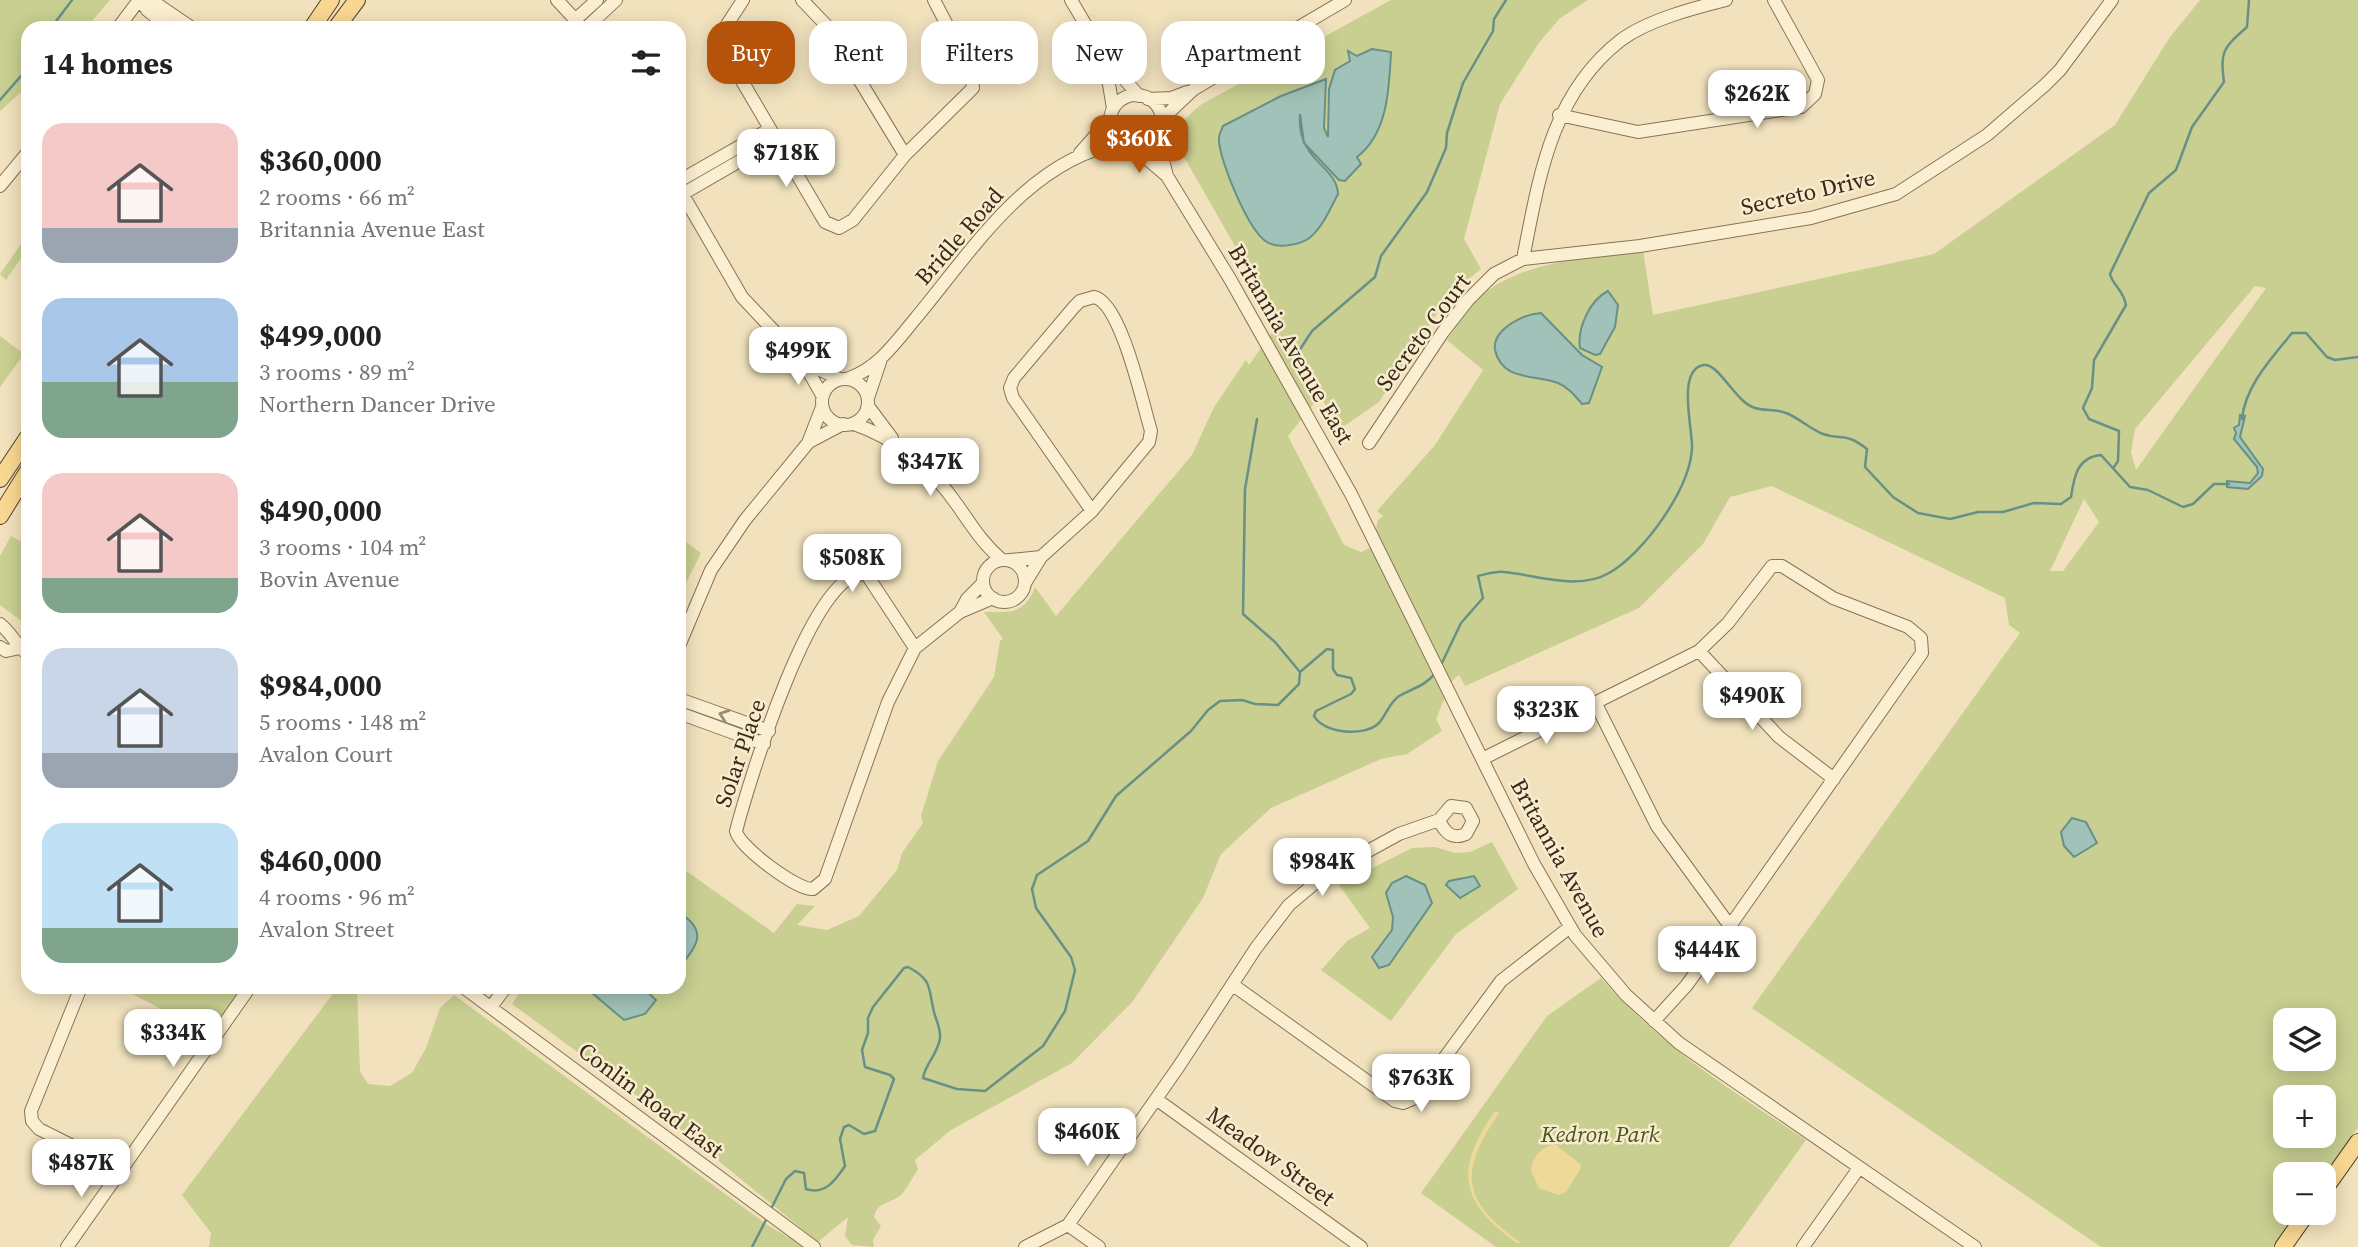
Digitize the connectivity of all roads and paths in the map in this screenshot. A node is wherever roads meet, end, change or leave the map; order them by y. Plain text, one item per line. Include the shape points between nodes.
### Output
1 (140, 0) edge
2 (151, 0) edge
3 (331, 0) edge
4 (357, 0) edge
5 (557, 0) edge
6 (597, 0) edge
7 (616, 0) edge
8 (743, 0) edge
9 (802, 0) edge
10 (934, 0) edge
11 (1071, 0) edge
12 (1345, 0) edge
13 (1726, 0) edge
14 (1774, 0) edge
15 (2112, 0) edge
16 (124, 21) edge
17 (161, 21) edge
18 (182, 21) edge
19 (317, 21) edge
20 (341, 21) edge
21 (578, 21) edge
22 (584, 21) edge
23 (587, 21) edge
24 (1083, 21) edge
25 (1108, 84) edge
26 (1131, 84) edge
27 (1194, 89) junction
28 (1144, 97) junction
29 (1112, 114) junction
30 (1559, 115) junction
31 (1161, 120) junction
32 (773, 134) junction
33 (1157, 136) junction
34 (1128, 145) junction
35 (1079, 154) junction
36 (905, 155) junction
37 (21, 160) edge
38 (1167, 176) junction
39 (0, 186) edge
40 (686, 186) edge
41 (686, 200) edge
42 (1523, 259) junction
43 (882, 358) junction
44 (803, 362) junction
45 (845, 379) junction
46 (822, 401) junction
47 (868, 402) junction
48 (848, 424) junction
49 (894, 441) junction
50 (808, 443) junction
51 (1370, 443) dead end
52 (21, 448) edge
53 (0, 479) edge
54 (21, 482) edge
55 (1092, 510) junction
56 (0, 516) edge
57 (1373, 536) joint
58 (980, 540) junction
59 (1041, 557) junction
60 (1006, 560) junction
61 (984, 579) junction
62 (1025, 583) junction
63 (993, 598) junction
64 (960, 612) junction
65 (0, 624) edge
66 (686, 628) edge
67 (0, 647) edge
68 (21, 647) edge
69 (915, 648) junction
70 (21, 651) edge
71 (1699, 651) junction
72 (686, 701) edge
73 (1596, 704) junction
74 (686, 716) edge
75 (769, 731) junction
76 (764, 744) junction
77 (1482, 759) junction
78 (1835, 779) junction
79 (1439, 820) dead end
80 (1730, 926) junction
81 (1570, 927) junction
82 (1233, 985) junction
83 (78, 994) edge
84 (245, 994) edge
85 (473, 994) edge
86 (481, 994) edge
87 (501, 994) edge
88 (478, 998) junction
89 (491, 1007) junction
90 (1654, 1021) junction
91 (1156, 1099) junction
92 (2358, 1142) edge
93 (1859, 1168) junction
94 (121, 1170) junction
95 (2336, 1173) edge
96 (1068, 1224) junction
97 (2299, 1225) edge
98 (67, 1247) edge
99 (814, 1247) edge
100 (1025, 1247) edge
101 (1099, 1247) edge
102 (1362, 1247) edge
103 (1803, 1247) edge
104 (1975, 1247) edge
105 (2283, 1247) edge

1 - 16 street
1 - 17 street
2 - 18 street
3 - 19 main road
4 - 20 main road
5 - 21 street
6 - 22 street
7 - 23 street
8 - 32 street via 720,41
9 - 36 street via 827,25
10 - 36 street via 971,71 973,88
11 - 24 street
12 - 27 street
13 - 30 street via 1684,11 1623,39 1583,77
14 - 30 street via 1818,80 1815,94 1801,107 1638,131
15 - 42 street, Secreto Drive via 2045,85 1987,135 1896,194 1811,218 1640,246
25 - 29 street
26 - 28 street
27 - 28 street via 1171,98
27 - 31 street
28 - 29 street via 1127,97
28 - 31 street via 1158,108
29 - 34 street via 1112,132
29 - 35 street, Bridle Road
30 - 42 street via 1541,171
31 - 33 street
32 - 36 street via 825,222 839,228 853,220
32 - 40 street
33 - 34 street via 1148,144
33 - 38 street, Britannia Avenue East
34 - 35 street, Bridle Road
34 - 38 street, Britannia Avenue East
35 - 43 street, Bridle Road via 1049,172 1014,203
37 - 39 street
38 - 57 street, Britannia Avenue East via 1230,279
41 - 44 street via 742,297
42 - 51 street, Secreto Court via 1494,274 1468,300
43 - 45 street, Bridle Road
43 - 47 street, Bridle Road
44 - 45 street
44 - 46 street
45 - 46 street via 828,386
45 - 47 street via 861,385
46 - 48 street via 831,420
46 - 50 street
47 - 48 street via 862,418
47 - 49 street
48 - 49 street
48 - 50 street
49 - 58 street via 932,475
50 - 66 street via 728,543 701,589
52 - 53 main road
54 - 56 main road
55 - 55 street via 1146,449 1151,434 1120,330 1104,301 1094,297 1074,307 1010,388
55 - 59 street
57 - 77 street, Britannia Avenue
58 - 60 street
58 - 61 street
59 - 60 street
59 - 62 street
60 - 61 street via 990,565
60 - 62 street via 1022,570
61 - 63 street
61 - 64 street, Solar Place
62 - 63 street via 1014,599
63 - 64 street, Solar Place
64 - 69 street, Solar Place
65 - 68 street
67 - 70 street
69 - 75 street, Solar Place via 873,580 853,573 829,596 806,632
69 - 76 street, Solar Place via 888,702 825,879 813,889 800,887 737,837
71 - 73 street
71 - 78 street via 1779,737
71 - 78 street via 1728,623 1766,570 1777,566 1833,598 1915,631 1923,642 1922,653
75 -> 72 street
73 - 77 street
73 - 80 street via 1657,826
74 - 76 street
75 - 76 street, Solar Place
77 - 81 street, Britannia Avenue
78 - 80 street
79 - 82 street via 1376,846 1304,890 1274,923
80 - 90 street
81 - 82 street via 1501,981 1409,1102 1395,1101
81 - 90 street, Britannia Avenue via 1600,966
82 - 91 street
83 - 94 street via 32,1121 39,1129
84 - 94 street
85 - 88 street, Conlin Road East
86 - 88 street
87 - 89 street
88 - 89 street, Conlin Road East
89 - 99 street, Conlin Road East
90 - 93 street, Britannia Avenue via 1702,1061
91 - 96 street
91 - 102 street, Meadow Street
92 - 95 main road
93 - 103 street
93 - 104 street, Britannia Avenue
94 - 98 street
96 - 100 street
96 - 101 street
97 - 105 main road

